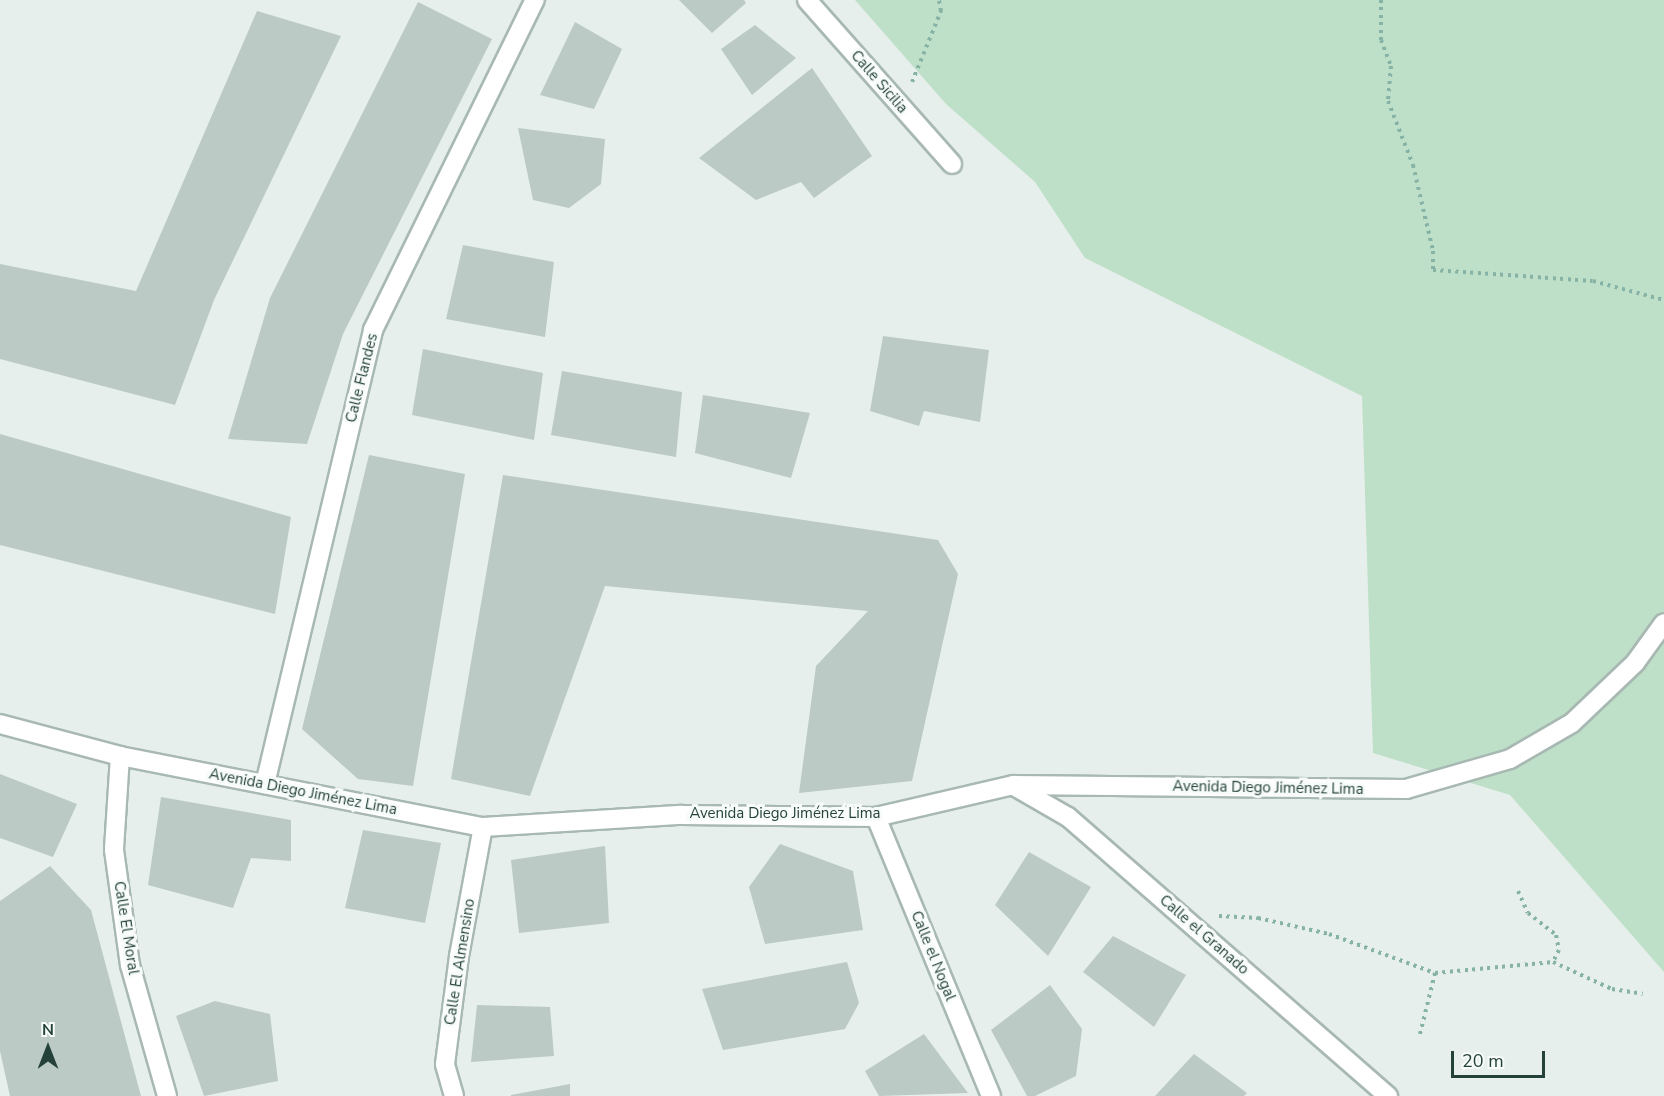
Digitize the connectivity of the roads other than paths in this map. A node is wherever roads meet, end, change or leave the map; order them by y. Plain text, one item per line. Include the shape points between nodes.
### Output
1 (535, 0) edge
2 (807, 0) edge
3 (951, 164) dead end
4 (1664, 623) edge
5 (0, 724) edge
6 (120, 756) junction
7 (265, 784) junction
8 (1013, 785) junction
9 (876, 817) junction
10 (483, 827) junction
11 (167, 1096) edge
12 (454, 1096) edge
13 (991, 1096) edge
14 (1388, 1096) edge

1 - 7 street, Calle Flandes via 373,330
2 - 3 street, Calle Sicilia
4 - 8 street, Avenida Diego Jiménez Lima via 1635,663 1572,723 1510,759 1406,789
5 - 6 street, Avenida Diego Jiménez Lima
6 - 7 street, Avenida Diego Jiménez Lima
6 - 11 street, Calle El Moral via 114,850 130,966
7 - 10 street, Avenida Diego Jiménez Lima
8 - 9 street, Avenida Diego Jiménez Lima
8 - 14 street, Calle el Granado via 1068,817
9 - 10 street, Avenida Diego Jiménez Lima via 682,814
9 - 13 street, Calle el Nogal
10 - 12 street, Calle El Almensino via 459,956 445,1064

